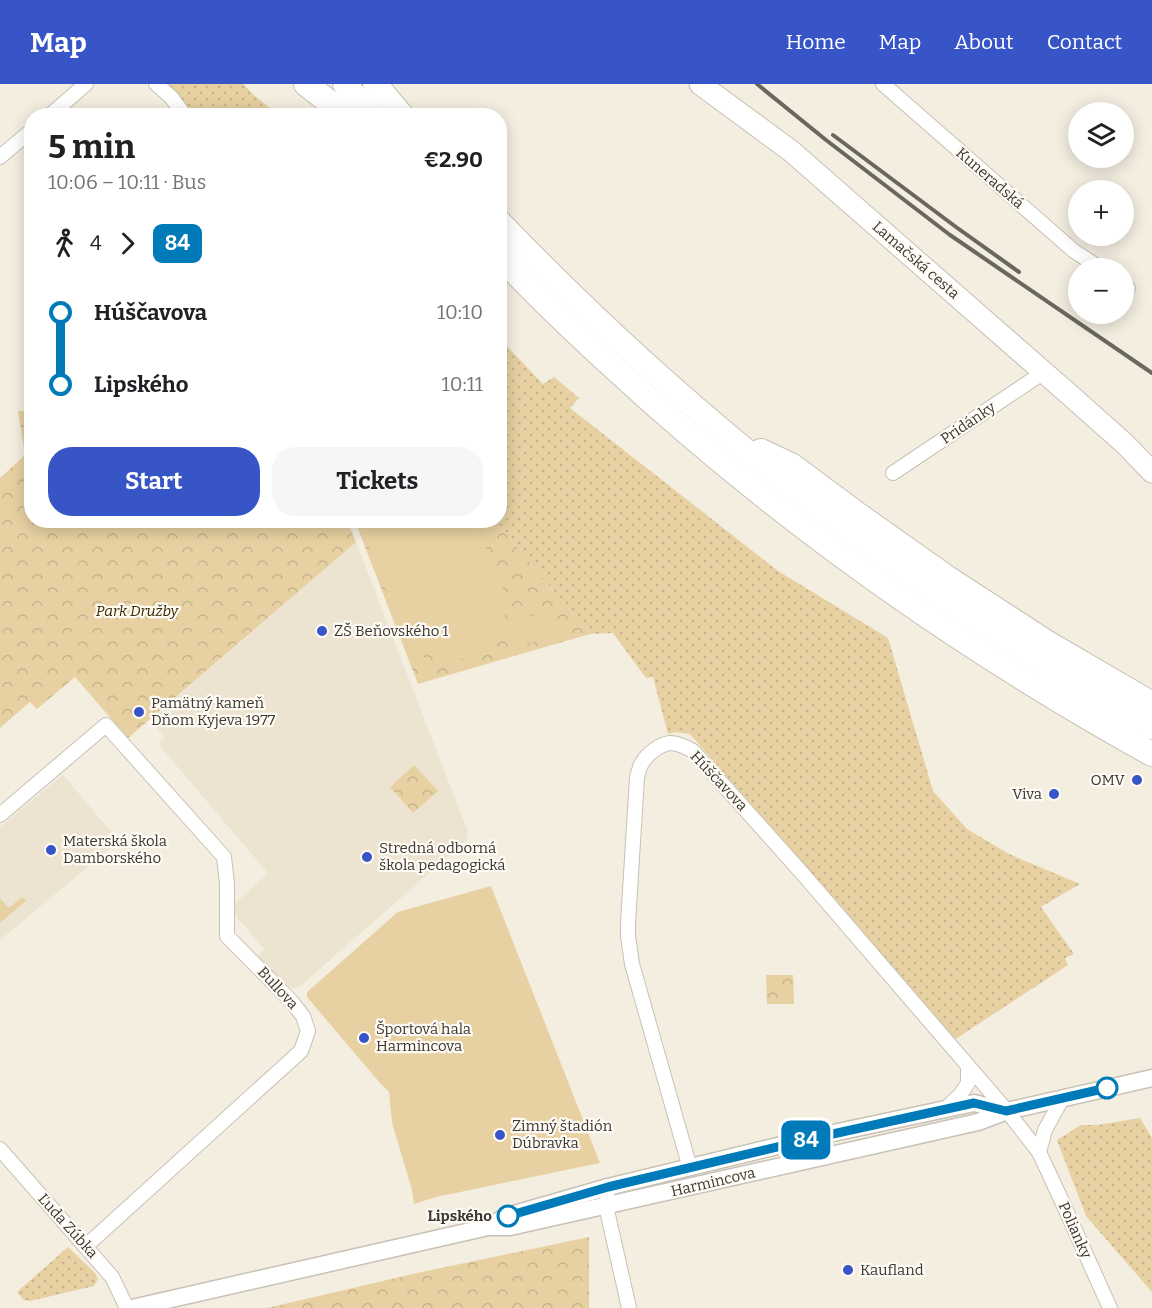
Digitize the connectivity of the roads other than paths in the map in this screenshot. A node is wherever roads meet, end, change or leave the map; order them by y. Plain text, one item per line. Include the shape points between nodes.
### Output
1 (86, 84) edge
2 (156, 84) edge
3 (306, 84) edge
4 (345, 84) edge
5 (375, 84) edge
6 (700, 84) edge
7 (883, 84) edge
8 (58, 108) edge
9 (179, 108) edge
10 (337, 108) edge
11 (364, 108) edge
12 (395, 108) edge
13 (24, 137) edge
14 (0, 157) edge
15 (507, 230) edge
16 (1085, 258) edge
17 (507, 263) edge
18 (1044, 372) junction
19 (729, 437) junction
20 (1125, 444) junction
21 (1152, 461) edge
22 (1152, 472) edge
23 (893, 473) dead end
24 (1152, 704) edge
25 (1152, 728) edge
26 (1152, 754) edge
27 (0, 815) edge
28 (968, 1066) junction
29 (1152, 1078) edge
30 (1062, 1099) junction
31 (944, 1110) junction
32 (1006, 1111) junction
33 (0, 1149) edge
34 (1039, 1152) junction
35 (690, 1167) junction
36 (608, 1187) junction
37 (606, 1206) junction
38 (488, 1227) junction
39 (86, 1246) junction
40 (127, 1308) edge
41 (132, 1308) edge
42 (629, 1308) edge
43 (1110, 1308) edge

1 - 8 street
2 - 9 street
3 - 10 highway
4 - 11 highway
5 - 12 highway
6 - 18 main road, Lamačská cesta via 791,151
7 - 16 street, Kuneradská
13 - 14 street
15 - 19 highway via 611,334
17 - 26 highway via 653,404 804,528 969,644
18 - 20 main road, Lamačská cesta
18 - 23 street, Pridánky
19 - 24 highway via 791,465 958,585
19 - 25 highway via 912,578
20 - 21 main road, Lamačská cesta
20 - 22 main road, Lamačská cesta
27 - 39 street, Bullova via 106,725 224,857 227,936 291,1001 303,1016 308,1031 301,1051
28 - 31 street via 968,1083
28 - 32 street, Húščavova
28 - 35 street, Húščavova via 693,751 669,743 648,756 637,777 628,936 632,964
29 - 30 street, Harmincova
30 - 32 street, Harmincova
30 - 34 street
31 - 32 street, Harmincova via 974,1103
31 - 35 street, Harmincova
32 - 34 street, Polianky
32 - 37 street, Harmincova via 978,1122
33 - 39 street, Ľuda Zúbka
34 - 43 street, Polianky
35 - 36 street, Harmincova
36 - 37 street
36 - 38 street, Harmincova via 507,1216
37 - 38 street, Harmincova via 510,1227
37 - 42 street
38 - 41 street, Harmincova
39 - 40 street, Ľuda Zúbka via 112,1277

